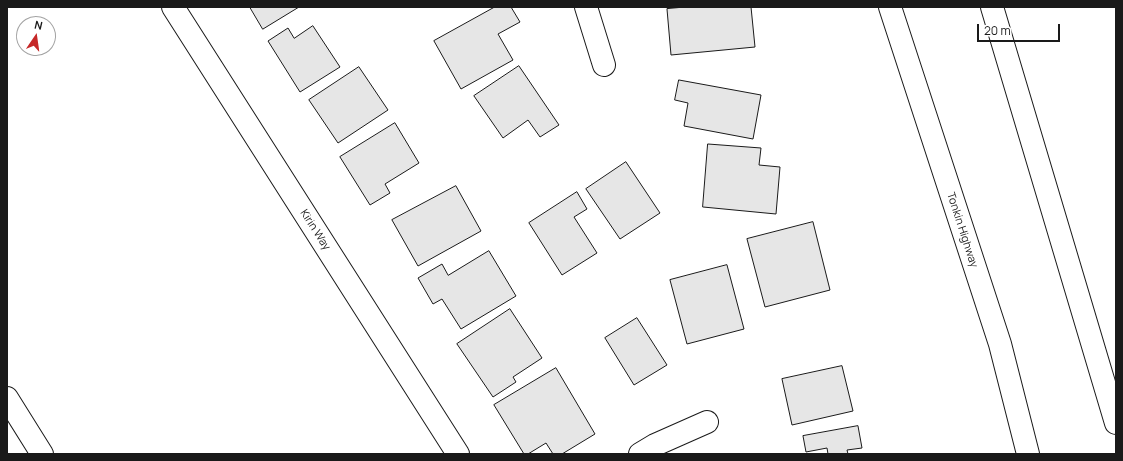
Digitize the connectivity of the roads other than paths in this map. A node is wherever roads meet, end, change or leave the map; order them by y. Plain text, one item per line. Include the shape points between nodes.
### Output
1 (172, 7) edge
2 (586, 7) edge
3 (890, 7) edge
4 (992, 7) edge
5 (604, 65) dead end
6 (7, 398) edge
7 (707, 422) dead end
8 (1116, 423) edge
9 (42, 454) edge
10 (458, 454) edge
11 (640, 454) edge
12 (1028, 454) edge

1 - 10 main road, Kirin Way
2 - 5 main road
3 - 12 main road, Tonkin Highway via 1000,344
4 - 8 main road
6 - 9 main road
7 - 11 main road via 655,444

